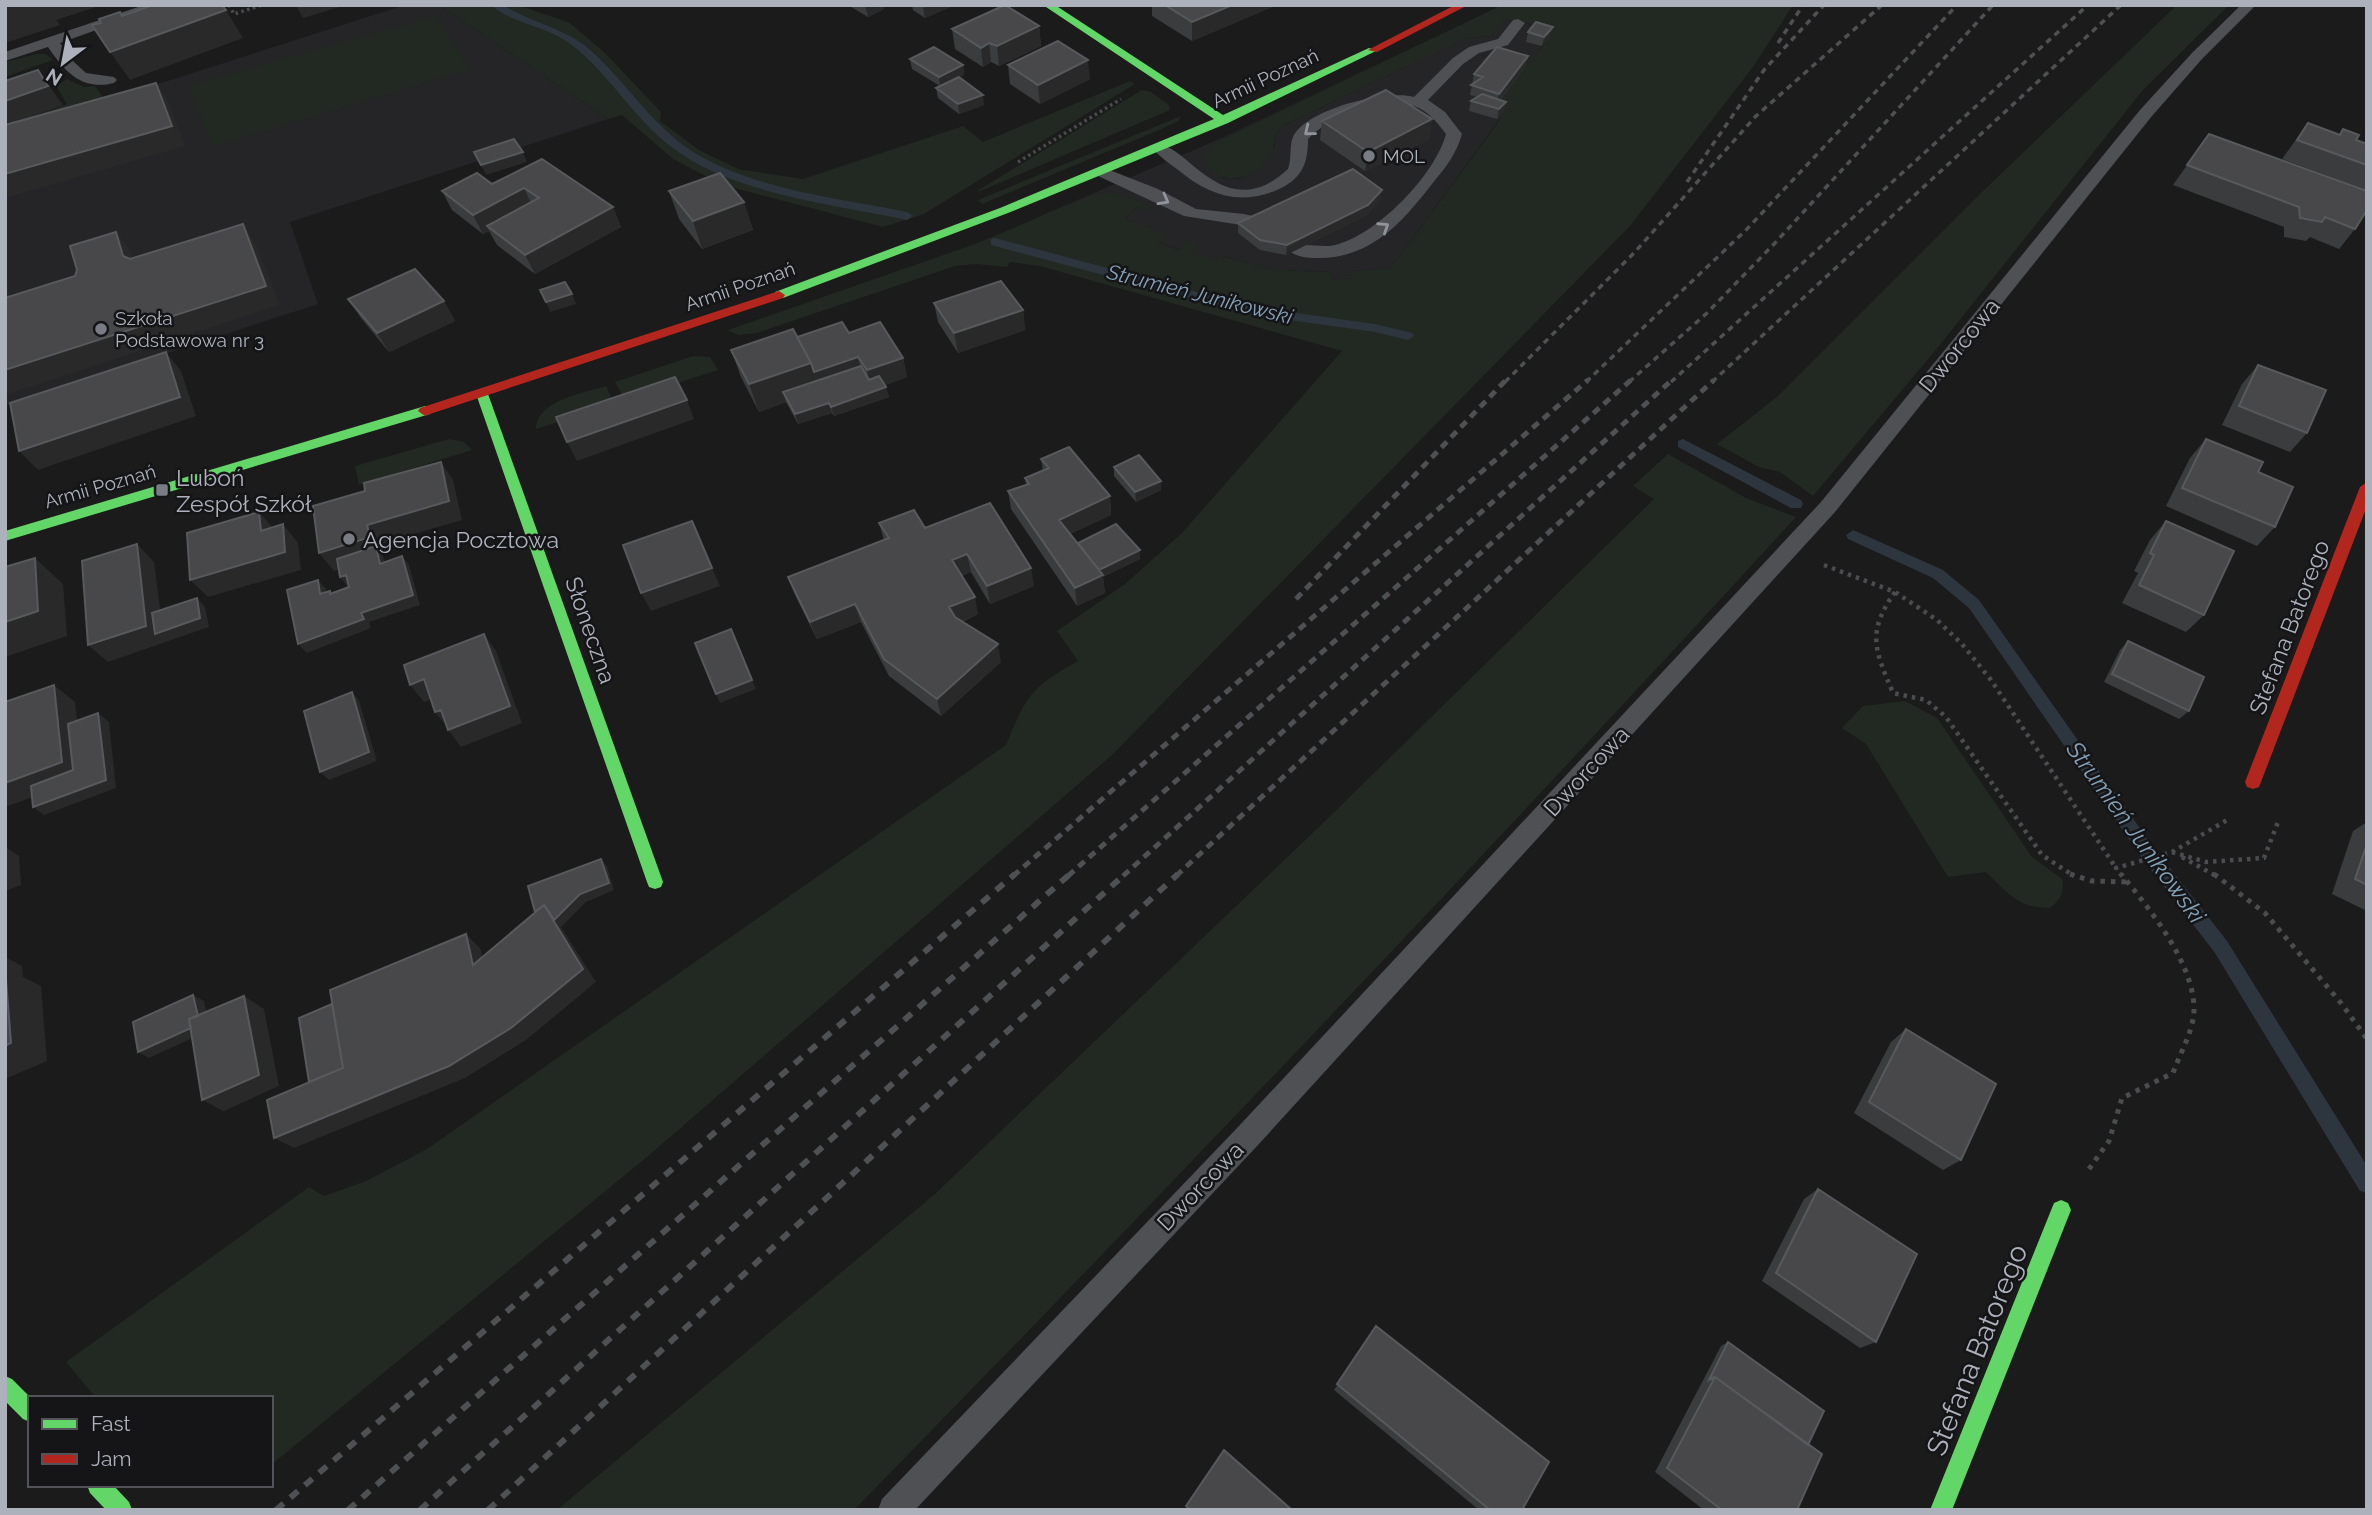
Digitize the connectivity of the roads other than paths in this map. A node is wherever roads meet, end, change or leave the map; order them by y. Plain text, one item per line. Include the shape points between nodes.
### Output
1 (159, 5) edge
2 (1048, 5) edge
3 (1462, 5) edge
4 (2249, 5) edge
5 (1518, 23) dead end
6 (51, 41) junction
7 (5, 57) edge
8 (109, 80) edge
9 (1417, 102) junction
10 (1224, 121) junction
11 (1160, 148) junction
12 (1102, 172) junction
13 (1260, 223) edge
14 (1359, 227) dead end
15 (1353, 244) junction
16 (1298, 250) edge
17 (482, 394) junction
18 (2367, 487) edge
19 (5, 536) edge
20 (2253, 782) road end
21 (655, 882) dead end
22 (2061, 1210) road end
23 (5, 1386) edge
24 (28, 1410) edge
25 (100, 1487) edge
26 (121, 1510) edge
27 (893, 1510) edge
28 (1941, 1510) edge

1 - 6 lane
2 - 10 main road
3 - 10 main road, Armii Poznań
4 - 27 lane, Dworcowa via 2146,113 1789,551 1258,1125
5 - 9 lane via 1503,42 1474,50 1458,61
6 - 7 lane
6 - 8 lane via 76,76
9 -> 11 lane via 1396,97 1371,99 1313,126 1300,138 1297,179 1251,195 1223,193 1209,186
15 -> 9 lane via 1394,220 1449,152 1454,134 1449,125
10 - 11 main road, Armii Poznań
11 - 12 main road, Armii Poznań
12 -> 13 lane via 1183,211 1245,217
12 - 17 main road, Armii Poznań via 872,262
14 - 15 lane
15 - 16 lane via 1325,254
17 - 19 main road, Armii Poznań
17 - 21 main road, Słoneczna
18 - 20 main road, Stefana Batorego
22 - 28 main road, Stefana Batorego
23 - 24 main road
25 - 26 main road

